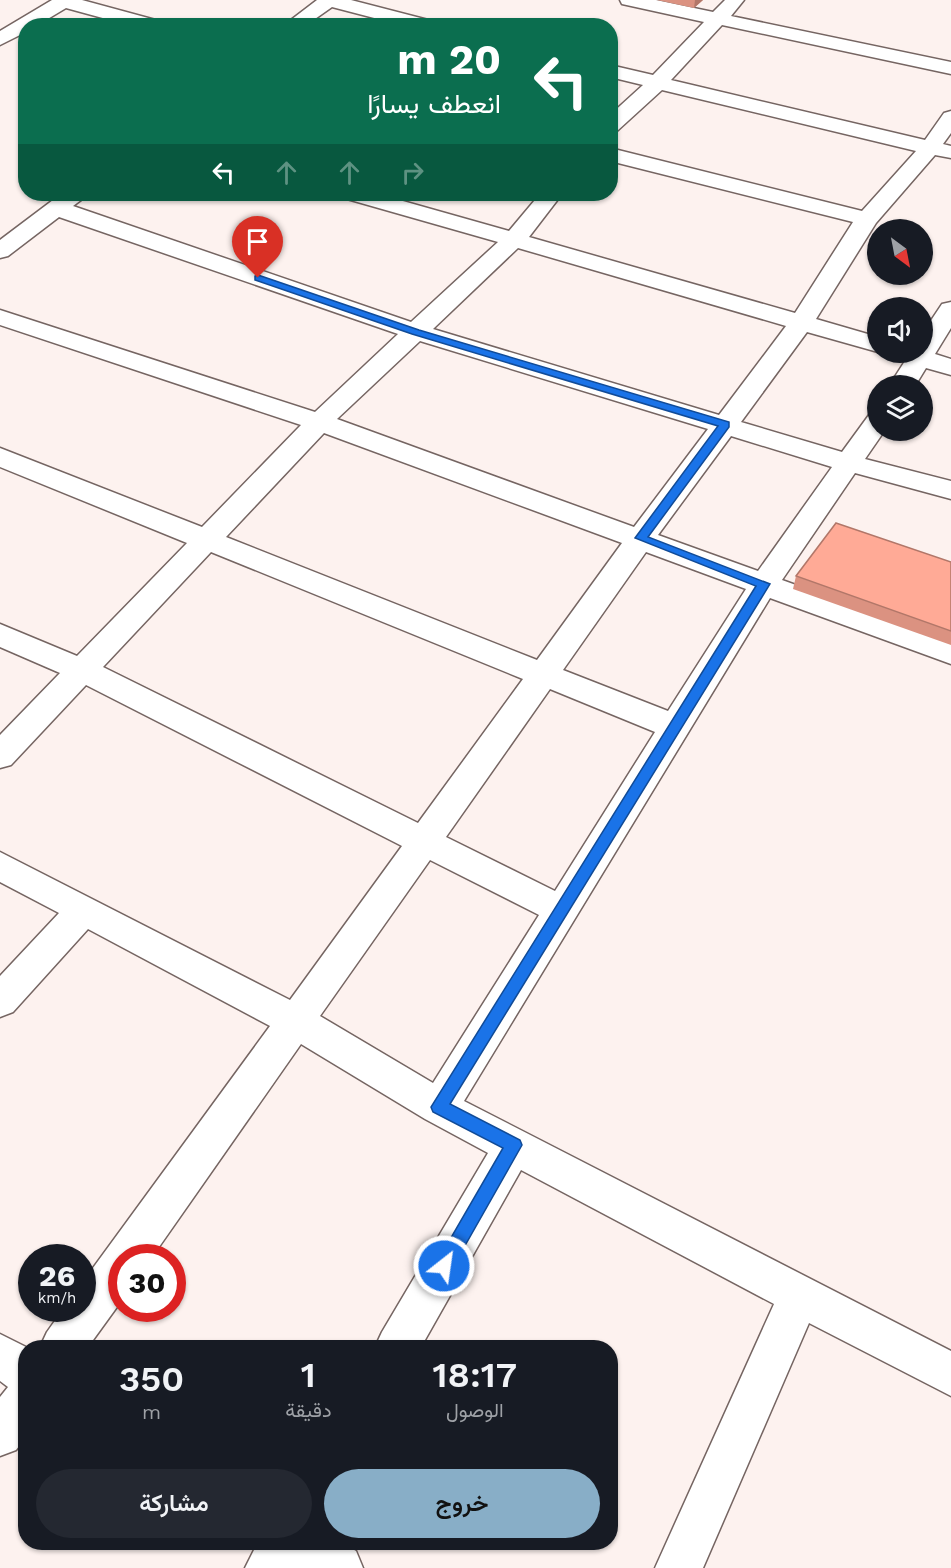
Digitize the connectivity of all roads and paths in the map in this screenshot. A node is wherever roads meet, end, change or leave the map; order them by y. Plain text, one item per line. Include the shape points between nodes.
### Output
1 (63, 0) edge
2 (329, 0) edge
3 (629, 0) edge
4 (735, 0) edge
5 (34, 18) edge
6 (127, 18) edge
7 (303, 18) edge
8 (398, 18) edge
9 (716, 20) junction
10 (18, 28) edge
11 (0, 39) edge
12 (951, 68) edge
13 (618, 73) edge
14 (657, 83) junction
15 (951, 117) edge
16 (618, 120) edge
17 (941, 150) edge
18 (618, 156) edge
19 (65, 201) edge
20 (379, 201) edge
21 (545, 201) edge
22 (867, 219) junction
23 (514, 240) junction
24 (0, 251) edge
25 (951, 309) edge
26 (0, 317) edge
27 (801, 322) junction
28 (933, 330) edge
29 (415, 332) junction
30 (867, 342) edge
31 (933, 362) edge
32 (951, 367) edge
33 (319, 422) junction
34 (725, 424) junction
35 (867, 437) edge
36 (0, 457) edge
37 (849, 463) junction
38 (951, 490) edge
39 (208, 538) junction
40 (641, 538) junction
41 (764, 584) junction
42 (0, 634) edge
43 (951, 654) edge
44 (82, 670) junction
45 (544, 673) junction
46 (675, 727) junction
47 (0, 756) edge
48 (425, 840) junction
49 (0, 866) edge
50 (84, 910) junction
51 (561, 910) junction
52 (0, 1001) edge
53 (296, 1021) junction
54 (439, 1107) junction
55 (514, 1145) junction
56 (136, 1244) edge
57 (108, 1283) edge
58 (800, 1295) junction
59 (67, 1340) edge
60 (401, 1340) edge
61 (0, 1356) edge
62 (18, 1368) edge
63 (951, 1374) edge
64 (18, 1409) edge
65 (0, 1434) edge
66 (279, 1550) edge
67 (310, 1550) edge
68 (269, 1568) edge
69 (339, 1568) edge
70 (680, 1568) edge

1 - 5 street
1 - 6 street
2 - 7 street
2 - 8 street
3 - 9 street
4 - 9 street
9 - 12 street
9 - 14 street
10 - 11 street
13 - 14 street
14 - 16 street
14 - 17 street
15 - 17 street
17 - 22 street
18 - 22 street
19 - 24 street
19 - 29 street
20 - 23 street
21 - 23 street
22 - 27 street
23 - 27 street
23 - 29 street
25 - 28 street
26 - 33 street
27 - 30 street
27 - 34 street
29 - 33 street
29 - 34 street
31 - 32 street
33 - 39 street
33 - 40 street
34 - 37 street
34 - 40 street
35 - 37 street
36 - 39 street
37 - 38 street
37 - 41 street via 821,520
39 - 44 street
39 - 45 street
40 - 41 street
40 - 45 street
41 - 43 street
41 - 46 street
42 - 44 street
44 - 47 street
44 - 48 street
45 - 46 street
45 - 48 street
46 - 51 street
48 - 51 street
48 - 53 street
49 - 50 street
50 - 52 street
50 - 53 street
51 - 54 street
53 - 54 street
53 - 56 street
54 - 55 street
55 - 58 street
55 - 60 street
57 - 59 street
58 - 63 street
58 - 70 street
61 - 62 street
64 - 65 street
66 - 68 street
67 - 69 street

